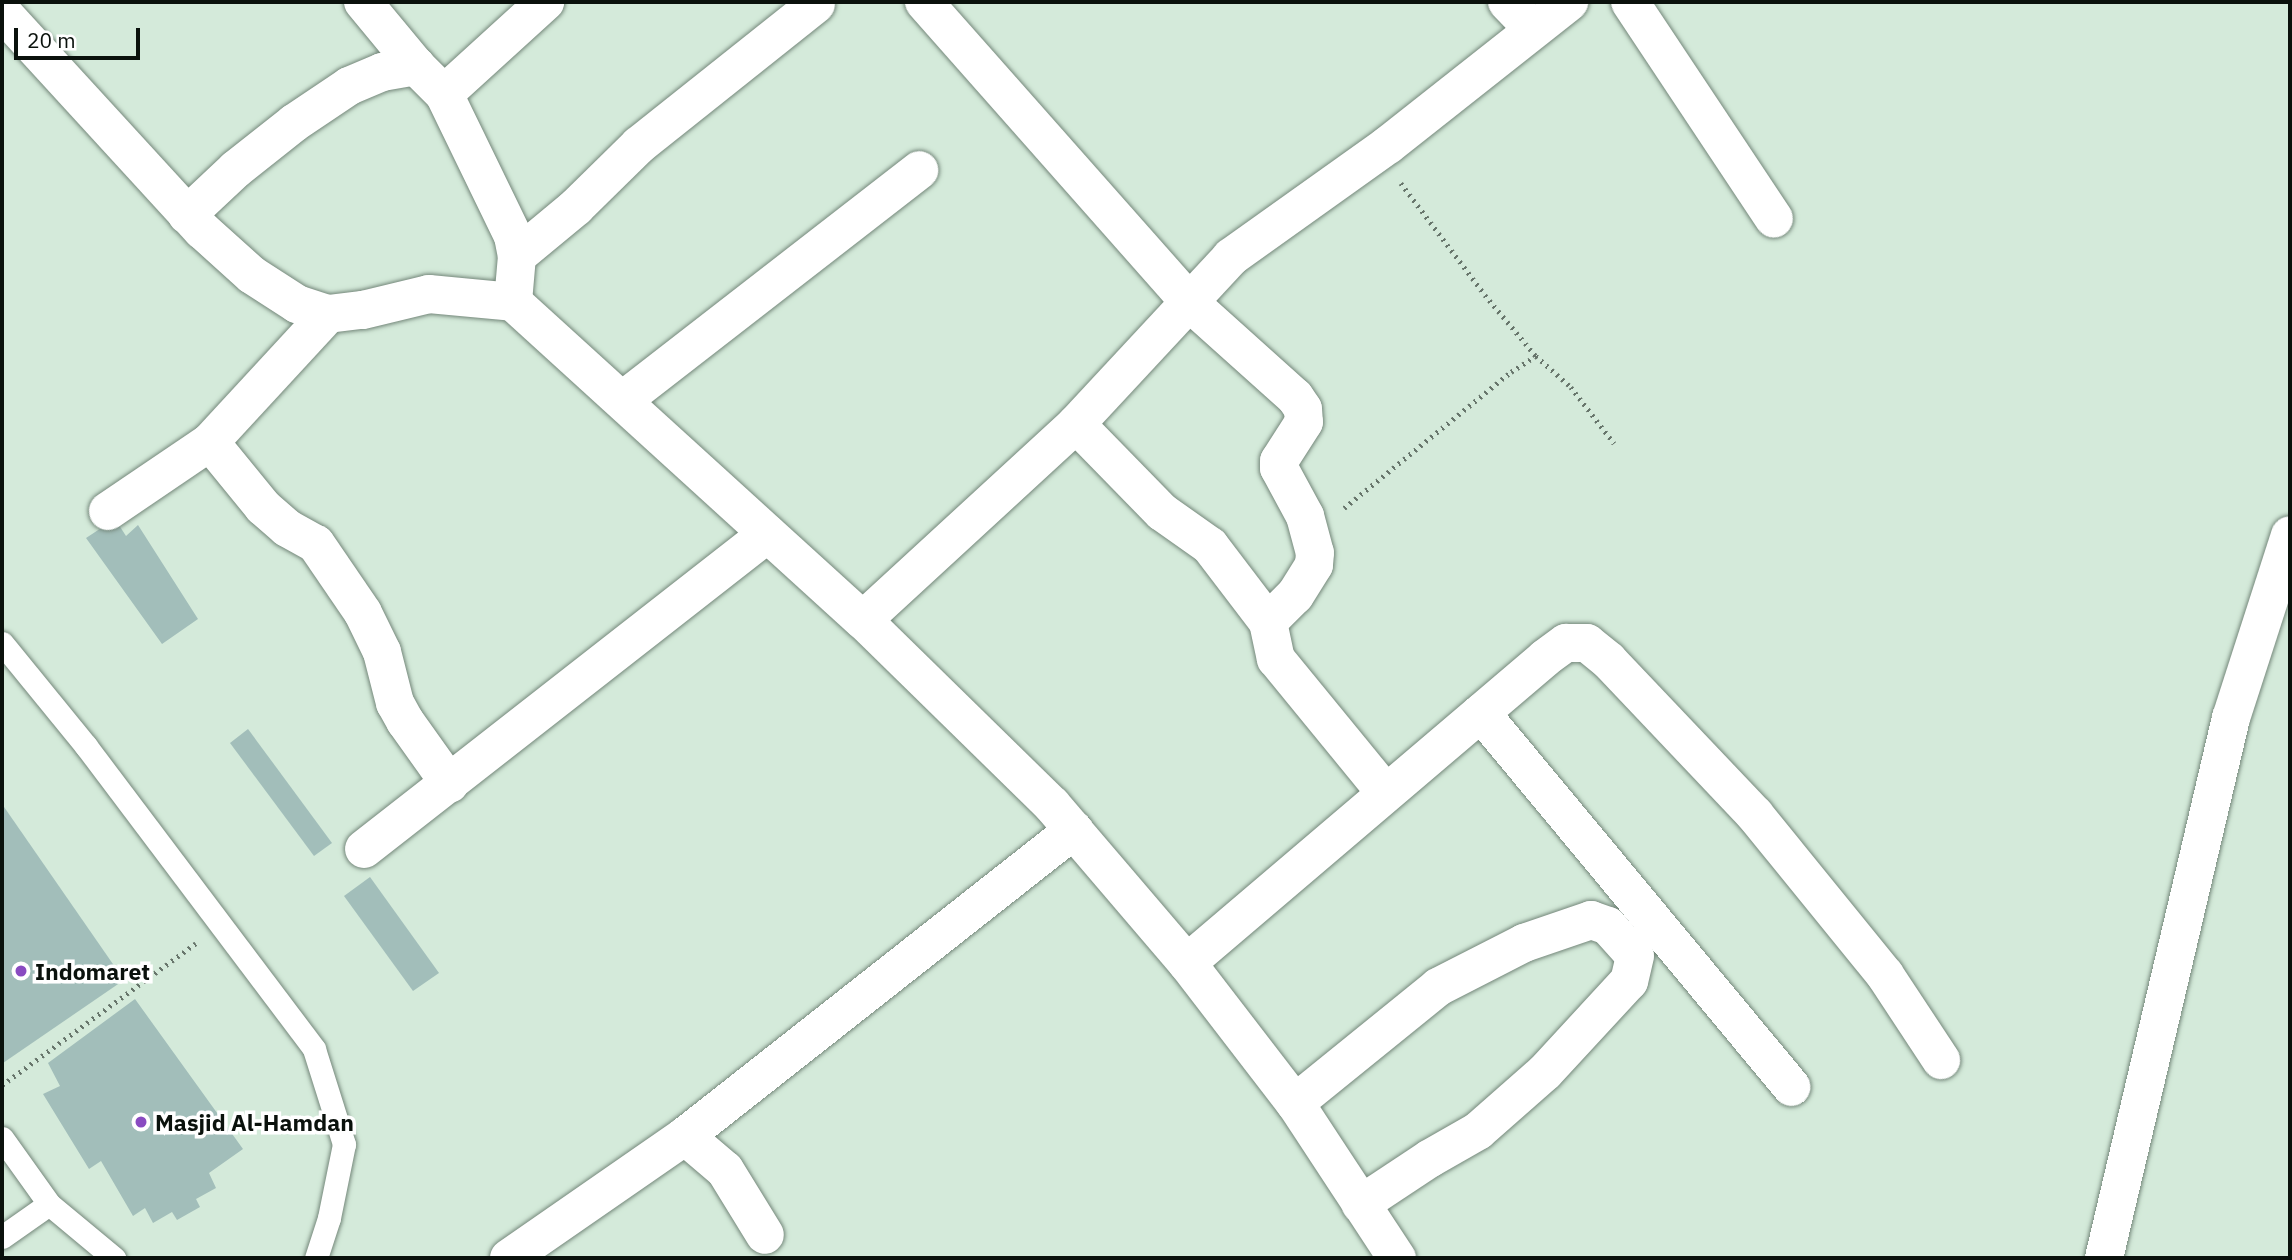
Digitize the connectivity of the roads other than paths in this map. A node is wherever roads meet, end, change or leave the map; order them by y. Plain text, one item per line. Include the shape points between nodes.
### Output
1 (363, 2) edge
2 (545, 2) edge
3 (924, 2) edge
4 (1507, 2) edge
5 (1569, 2) edge
6 (1630, 2) edge
7 (816, 4) dead end
8 (2, 12) edge
9 (1533, 29) junction
10 (416, 66) junction
11 (444, 94) junction
12 (919, 170) dead end
13 (187, 215) junction
14 (1774, 219) dead end
15 (517, 256) junction
16 (513, 302) junction
17 (1189, 302) junction
18 (328, 314) junction
19 (622, 400) junction
20 (1076, 424) junction
21 (210, 442) junction
22 (108, 511) dead end
23 (767, 534) junction
24 (2290, 535) edge
25 (863, 620) junction
26 (1268, 622) junction
27 (2, 643) edge
28 (1481, 713) junction
29 (450, 784) junction
30 (1385, 792) junction
31 (1073, 830) junction
32 (364, 849) dead end
33 (1187, 963) junction
34 (1941, 1060) dead end
35 (1791, 1087) dead end
36 (1296, 1103) junction
37 (685, 1136) junction
38 (2, 1138) edge
39 (1361, 1203) junction
40 (49, 1205) junction
41 (765, 1235) dead end
42 (2, 1237) edge
43 (114, 1258) edge
44 (316, 1258) edge
45 (509, 1258) edge
46 (1397, 1258) edge
47 (2104, 1258) edge

1 - 10 street
2 - 11 street
3 - 17 street
4 - 9 street
5 - 9 street
6 - 14 street
7 - 15 street via 648,137
8 - 13 street
9 - 17 street via 1388,145 1231,257
10 - 11 street
10 - 13 street via 382,72 349,86 246,161
11 - 15 street via 513,236
12 - 19 street
13 - 18 street via 252,275 297,304
15 - 16 street
16 - 18 street via 429,294
16 - 19 street
17 - 20 street
17 - 26 street via 1303,409 1304,422 1279,468 1305,516 1314,565 1295,595
18 - 21 street
19 - 23 street
20 - 25 street
20 - 26 street via 1163,512 1210,547
21 - 22 street
21 - 29 street via 263,507 286,528 316,544 363,613 382,652 395,703 405,721
23 - 25 street
23 - 29 street
24 - 47 street via 2231,718
25 - 31 street
26 - 30 street via 1276,659
27 - 44 lane via 86,746 314,1049 344,1144
28 - 30 street
28 - 34 street via 1566,642 1587,643 1755,815 1878,966
28 - 35 street
29 - 32 street
30 - 33 street
31 - 33 street
31 - 37 street
33 - 36 street
36 - 39 street
36 - 39 street via 1438,987 1524,943 1591,920 1608,926 1635,956 1629,981 1545,1072 1478,1132
37 - 41 street via 725,1170
37 - 45 street
38 - 40 lane
39 - 46 street
40 - 42 lane
40 - 43 lane

